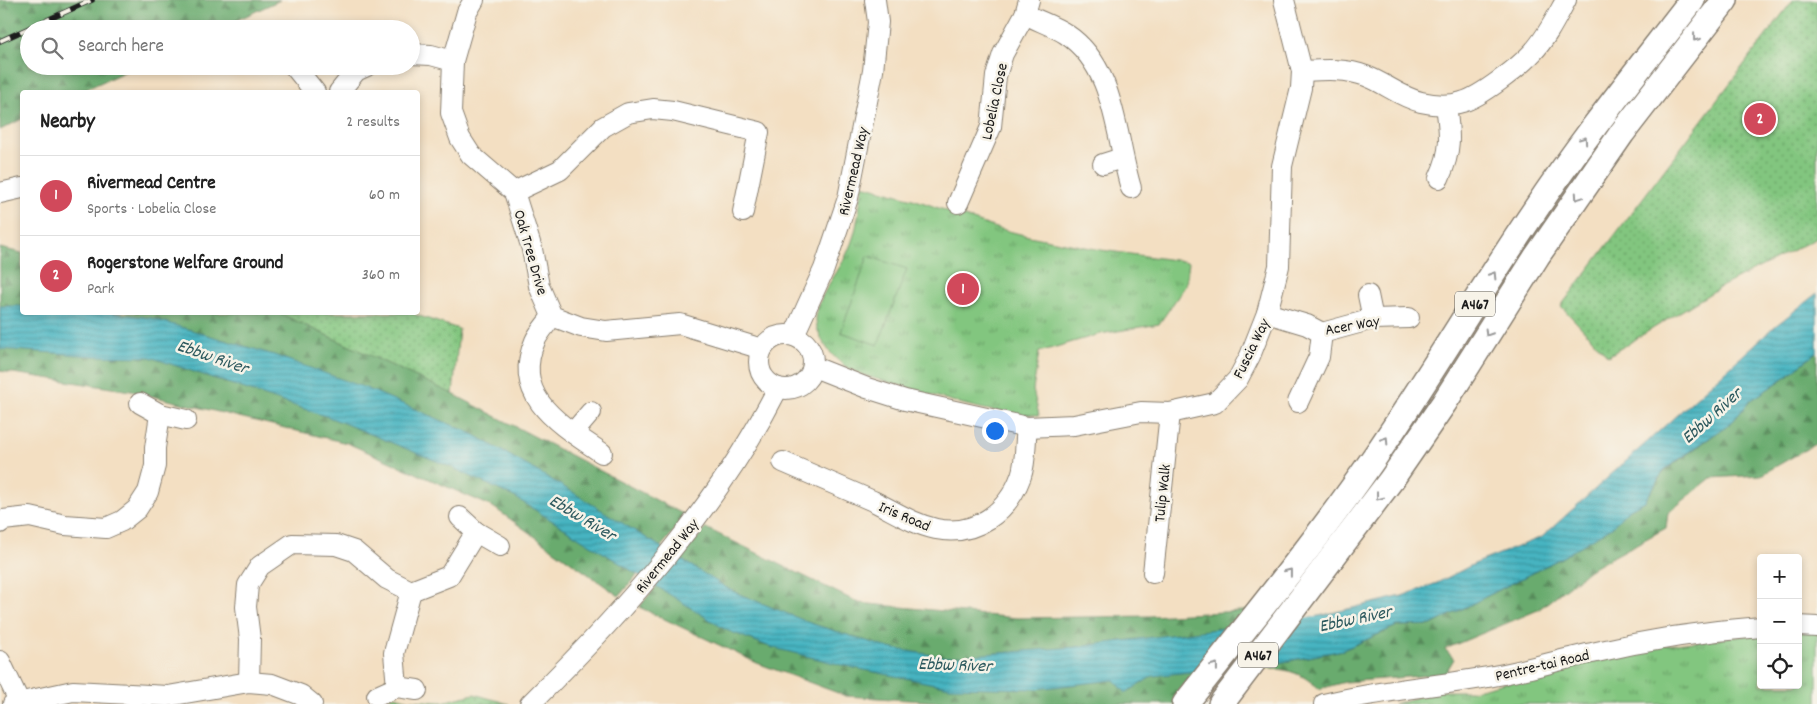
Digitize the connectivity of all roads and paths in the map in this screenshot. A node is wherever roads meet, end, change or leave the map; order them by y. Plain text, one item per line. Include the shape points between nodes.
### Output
1 (474, 0) edge
2 (874, 0) edge
3 (1284, 0) edge
4 (1566, 0) edge
5 (1692, 0) edge
6 (1726, 0) edge
7 (1027, 7) edge
8 (420, 54) edge
9 (453, 61) junction
10 (1302, 71) junction
11 (301, 75) edge
12 (353, 75) edge
13 (313, 90) edge
14 (341, 90) edge
15 (1446, 105) junction
16 (1438, 178) dead end
17 (20, 188) edge
18 (1131, 188) dead end
19 (0, 192) edge
20 (514, 192) junction
21 (958, 203) dead end
22 (743, 212) dead end
23 (1368, 295) dead end
24 (1267, 313) junction
25 (552, 316) junction
26 (1409, 318) dead end
27 (1373, 319) junction
28 (1322, 333) junction
29 (794, 335) junction
30 (762, 350) junction
31 (814, 367) junction
32 (778, 388) junction
33 (1298, 402) dead end
34 (140, 403) dead end
35 (591, 412) dead end
36 (1170, 413) junction
37 (160, 414) junction
38 (186, 420) dead end
39 (1027, 427) junction
40 (573, 433) junction
41 (602, 453) dead end
42 (783, 462) dead end
43 (1, 516) edge
44 (460, 517) dead end
45 (476, 532) junction
46 (500, 546) dead end
47 (1153, 573) dead end
48 (411, 591) junction
49 (1802, 626) edge
50 (1817, 627) edge
51 (1757, 628) edge
52 (0, 660) edge
53 (249, 682) junction
54 (397, 687) junction
55 (417, 690) dead end
56 (377, 696) dead end
57 (167, 700) edge
58 (16, 703) edge
59 (312, 704) edge
60 (530, 704) edge
61 (1185, 704) edge
62 (1221, 704) edge
63 (1324, 704) edge

1 - 9 street, Oak Tree Drive via 467,12
2 - 29 street, Rivermead Way via 878,22 873,71 848,198 824,269
3 - 10 street, Fuscia Way
4 - 15 street via 1534,51 1515,69 1464,102
61 -> 5 main road, A467 via 1260,610 1373,458 1532,214 1590,131
6 -> 62 main road, A467 via 1622,133 1537,256 1396,473
7 - 18 street via 1066,33 1092,59 1110,92 1112,161
7 - 21 street, Lobelia Close via 1003,54 996,76 991,127
8 - 9 street
9 - 20 street, Oak Tree Drive via 451,113 460,138 471,155
10 - 15 street via 1333,69 1366,76 1421,102
10 - 24 street, Fuscia Way via 1301,88 1282,166 1279,266
11 - 13 street
12 - 14 street
15 - 16 street via 1450,136 1446,162
17 - 19 street
20 - 22 street via 560,170 603,127 628,113 653,109 758,132
20 - 25 street, Oak Tree Drive via 532,249 539,286
23 - 27 street
24 - 28 street, Acer Way
24 - 36 street, Fuscia Way via 1238,379 1215,403
25 - 30 street, Oak Tree Drive via 582,327 606,331 680,324
25 - 40 street via 535,342 528,373 535,398
26 - 27 street, Acer Way
27 - 28 street, Acer Way
28 - 33 street via 1319,357
29 - 30 street via 773,338
29 - 31 street via 808,346
30 - 32 street via 759,357 762,373
31 - 32 street via 802,384 787,390
31 - 39 street, Fuscia Way via 905,400
32 - 60 street, Rivermead Way via 739,459 685,534 622,608
34 - 37 street
35 - 40 street
36 - 39 street, Fuscia Way via 1141,412 1074,425
36 - 47 street, Tulip Walk
37 - 38 street
37 - 43 street via 155,466 148,492 137,509 122,521 106,528
39 - 42 street, Iris Road via 1021,474 1014,492 988,521 966,530 937,529 912,521
40 - 41 street
44 - 45 street
45 - 46 street
45 - 48 street via 449,576
48 - 53 street via 387,579 354,551 336,545 309,543 284,548 260,566 248,585
48 - 54 street via 394,653
49 - 50 street
51 - 63 street, Pentre-tai Road via 1594,652 1505,674 1379,692
52 - 58 street
53 - 57 street
53 - 59 street via 272,684
54 - 55 street
54 - 56 street
57 - 58 street via 73,691

